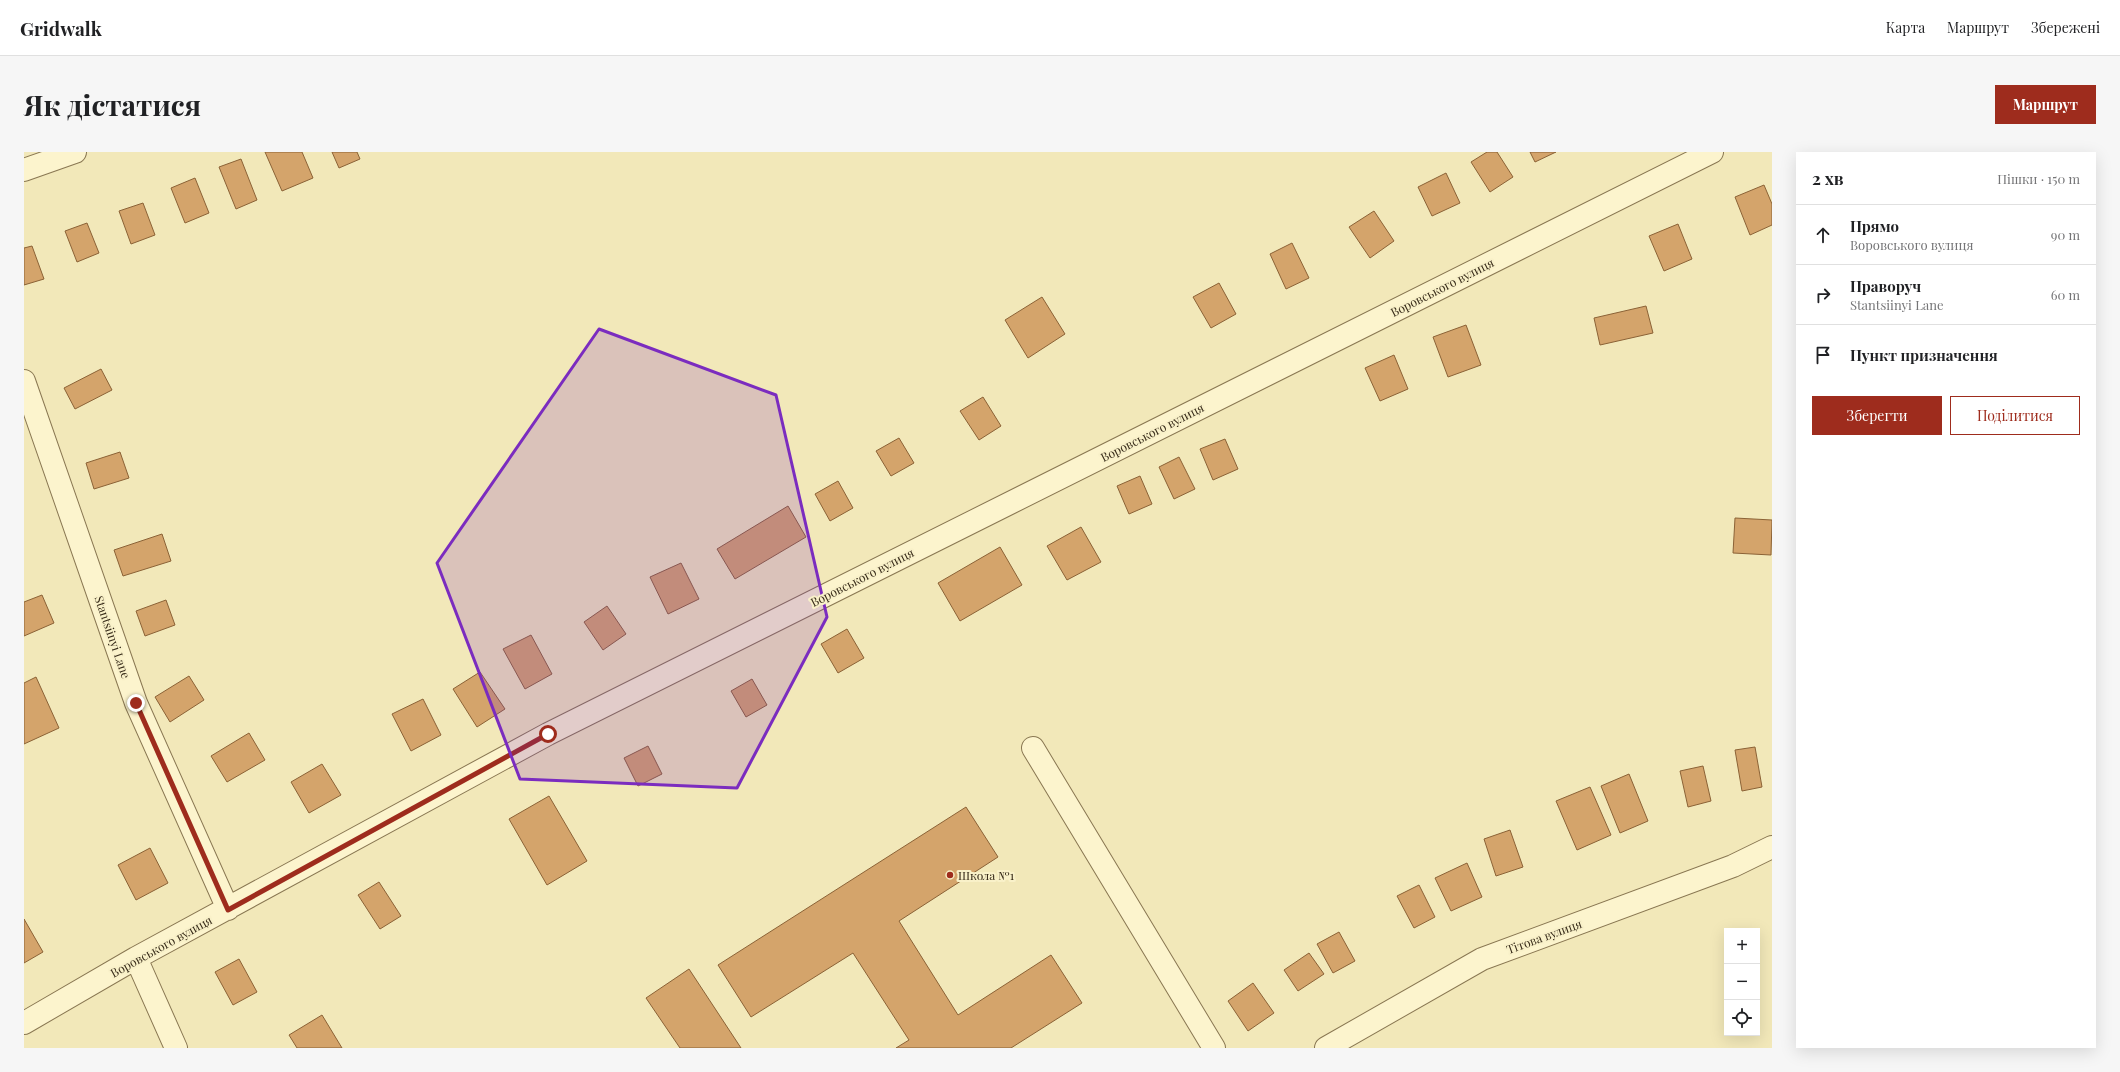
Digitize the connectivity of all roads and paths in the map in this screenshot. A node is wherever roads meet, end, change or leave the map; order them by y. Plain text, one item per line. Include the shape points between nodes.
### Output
1 (75, 152) edge
2 (1712, 152) edge
3 (24, 170) edge
4 (24, 381) edge
5 (1033, 748) dead end
6 (1772, 847) edge
7 (228, 910) junction
8 (136, 958) junction
9 (24, 1023) edge
10 (176, 1048) edge
11 (1214, 1048) edge
12 (1326, 1048) edge

1 - 3 street
2 - 7 street, Воровського вулиця via 548,734
4 - 7 street, Stantsiinyi Lane via 136,703
5 - 11 street
6 - 12 street, Тітова вулиця via 1733,866 1482,959
7 - 8 street, Воровського вулиця
8 - 9 street, Воровського вулиця
8 - 10 street

